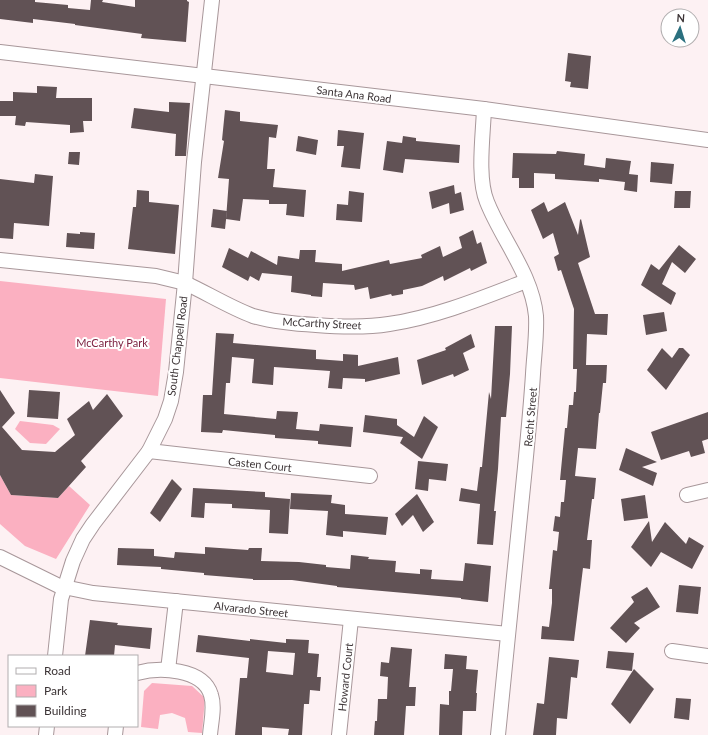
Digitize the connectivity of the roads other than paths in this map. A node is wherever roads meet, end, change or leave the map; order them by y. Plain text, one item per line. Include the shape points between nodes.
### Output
1 (212, 0) edge
2 (0, 52) edge
3 (203, 75) junction
4 (484, 109) junction
5 (708, 140) edge
6 (0, 260) edge
7 (526, 281) junction
8 (185, 283) junction
9 (149, 452) junction
10 (370, 476) dead end
11 (708, 490) edge
12 (687, 495) dead end
13 (0, 557) edge
14 (65, 587) junction
15 (176, 601) junction
16 (351, 619) junction
17 (508, 634) junction
18 (672, 651) dead end
19 (55, 655) edge
20 (708, 656) edge
21 (168, 670) junction
22 (138, 673) edge
23 (210, 735) edge
24 (339, 735) edge
25 (498, 735) edge

1 - 3 street, South Chappell Road
2 - 3 street, Santa Ana Road
3 - 4 street, Santa Ana Road
3 - 8 street, South Chappell Road
4 - 5 street, Santa Ana Road
4 - 7 street, Recht Street via 481,164 483,189
6 - 8 street, McCarthy Street via 156,276
7 - 8 street, McCarthy Street via 419,318 390,324 343,327 300,324 254,316
7 - 17 street, Recht Street via 536,317 535,344
8 - 9 street, South Chappell Road via 171,401
9 - 10 street, Casten Court
9 - 14 street, South Chappell Road via 83,539
11 - 12 street
13 - 14 street, Alvarado Street
14 - 15 street, Alvarado Street via 100,594
14 - 19 street, South Chappell Road via 61,599
15 - 16 street, Alvarado Street
15 - 21 street
16 - 17 street, Alvarado Street
16 - 24 street, Howard Court
17 - 25 street, Recht Street
18 - 20 street
21 - 22 street
21 - 23 street via 197,678 206,684 212,696

